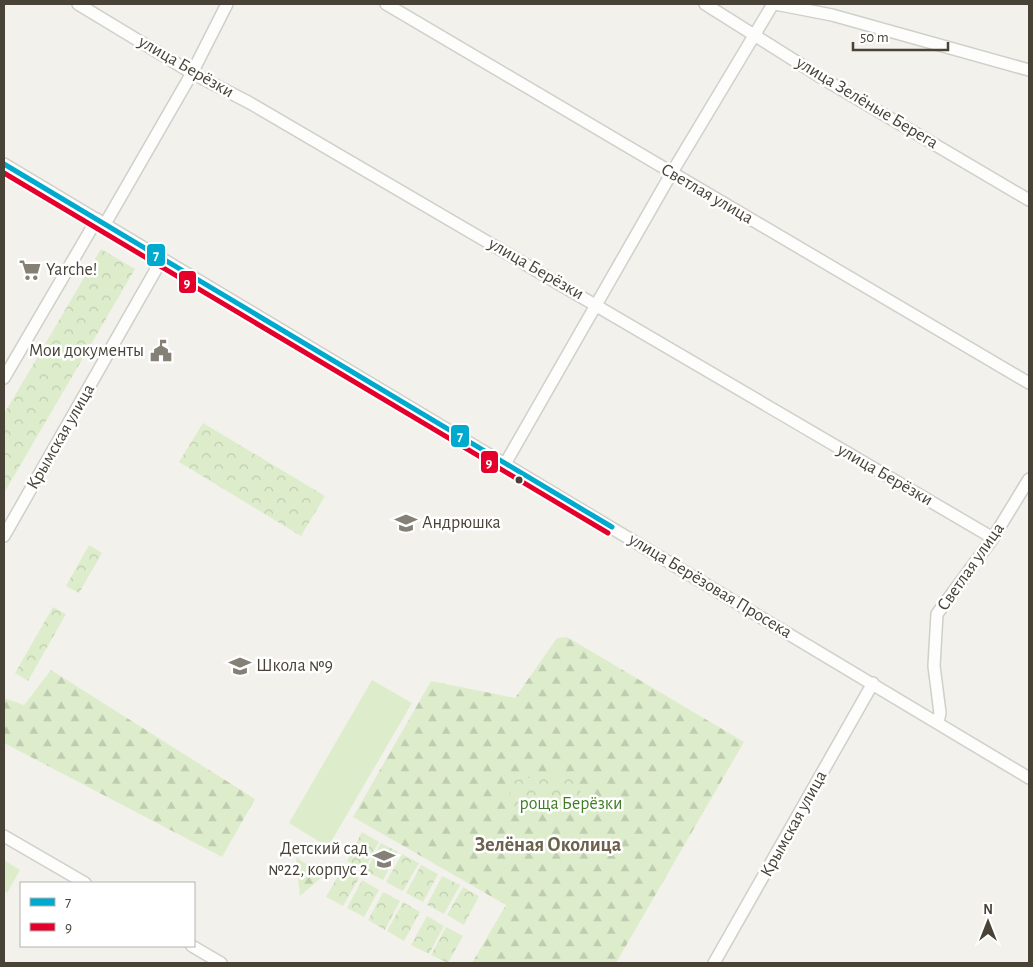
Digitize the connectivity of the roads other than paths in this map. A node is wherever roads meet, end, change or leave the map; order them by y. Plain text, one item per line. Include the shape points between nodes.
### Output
1 (78, 4) edge
2 (227, 4) edge
3 (386, 4) edge
4 (705, 4) edge
5 (774, 4) edge
6 (755, 34) junction
7 (1029, 70) edge
8 (192, 73) junction
9 (4, 164) edge
10 (671, 174) junction
11 (1029, 200) edge
12 (101, 221) junction
13 (162, 259) junction
14 (596, 304) junction
15 (4, 378) edge
16 (1029, 383) edge
17 (506, 464) junction
18 (1029, 479) edge
19 (4, 536) edge
20 (993, 538) junction
21 (873, 683) junction
22 (938, 722) junction
23 (1029, 778) edge
24 (4, 836) edge
25 (83, 882) edge
26 (194, 947) edge
27 (221, 963) edge
28 (714, 963) edge

1 - 8 street, улица Берёзки
2 - 8 street
3 - 10 street, Светлая улица
4 - 6 street, улица Зелёные Берега
5 - 6 street
5 - 7 street via 832,15
6 - 10 street
6 - 11 street, улица Зелёные Берега
8 - 12 street
8 - 14 street, улица Берёзки via 250,103
9 - 12 street, улица Берёзовая Просека
10 - 14 street
10 - 16 street, Светлая улица
12 - 13 street, улица Берёзовая Просека
12 - 15 street
13 - 17 street, улица Берёзовая Просека
13 - 19 street, Крымская улица
14 - 17 street
14 - 20 street, улица Берёзки
17 - 21 street, улица Берёзовая Просека
18 - 20 street, Светлая улица
20 - 22 street, Светлая улица via 937,614 934,666 940,713
21 - 22 street, улица Берёзовая Просека
21 - 28 street, Крымская улица
22 - 23 street, улица Берёзовая Просека
24 - 25 street
26 - 27 street

